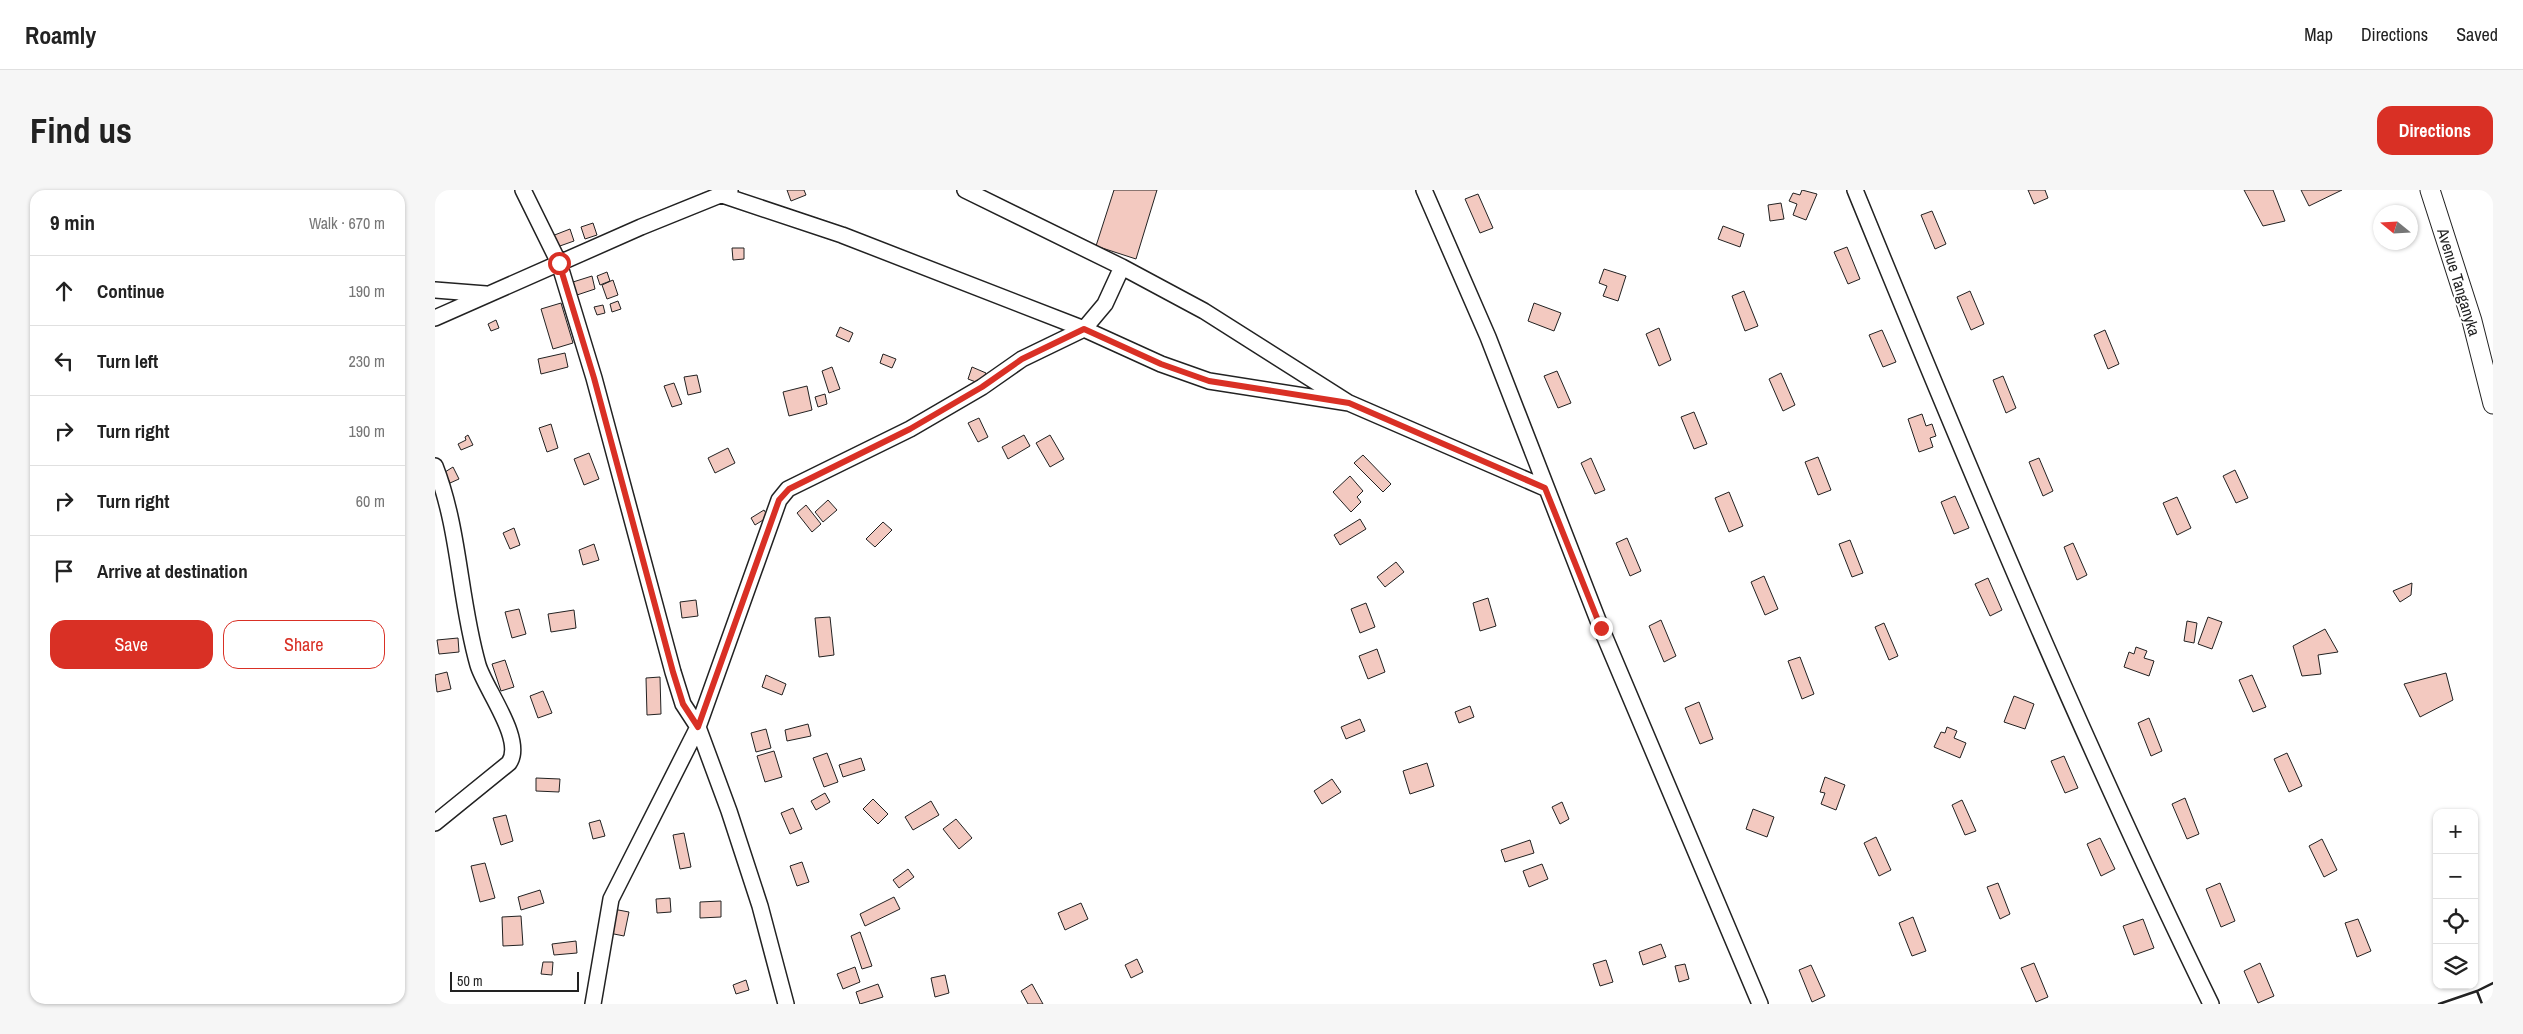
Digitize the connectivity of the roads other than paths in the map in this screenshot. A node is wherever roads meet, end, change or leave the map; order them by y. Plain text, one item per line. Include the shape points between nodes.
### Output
1 (523, 190) edge
2 (965, 190) edge
3 (1424, 190) edge
4 (1855, 190) edge
5 (2430, 190) edge
6 (727, 192) edge
7 (559, 263) junction
8 (1122, 267) junction
9 (435, 290) edge
10 (487, 295) junction
11 (435, 318) edge
12 (1084, 329) junction
13 (1349, 403) junction
14 (2493, 404) edge
15 (435, 466) edge
16 (1545, 488) junction
17 (698, 727) junction
18 (435, 823) edge
19 (593, 1004) edge
20 (786, 1004) edge
21 (1760, 1004) edge
22 (2211, 1004) edge

1 - 7 street
2 - 8 street
3 - 16 street via 1488,336
4 - 22 street via 1983,502 2145,868
5 - 14 street, Avenue Tanganyka via 2472,321
6 - 7 street
6 - 12 street
7 - 10 street
7 - 17 street via 594,378 673,672 683,704
8 - 12 street via 1105,304
8 - 13 street via 1204,311
9 - 10 street
10 - 11 street
12 - 13 street via 1161,364 1209,381
12 - 17 street via 1022,359 982,387 910,429 789,489 779,500
13 - 16 street
15 - 18 street via 451,517 468,629 481,677 507,725 513,748 509,763
16 - 21 street
17 - 19 street via 611,899
17 - 20 street via 760,906

